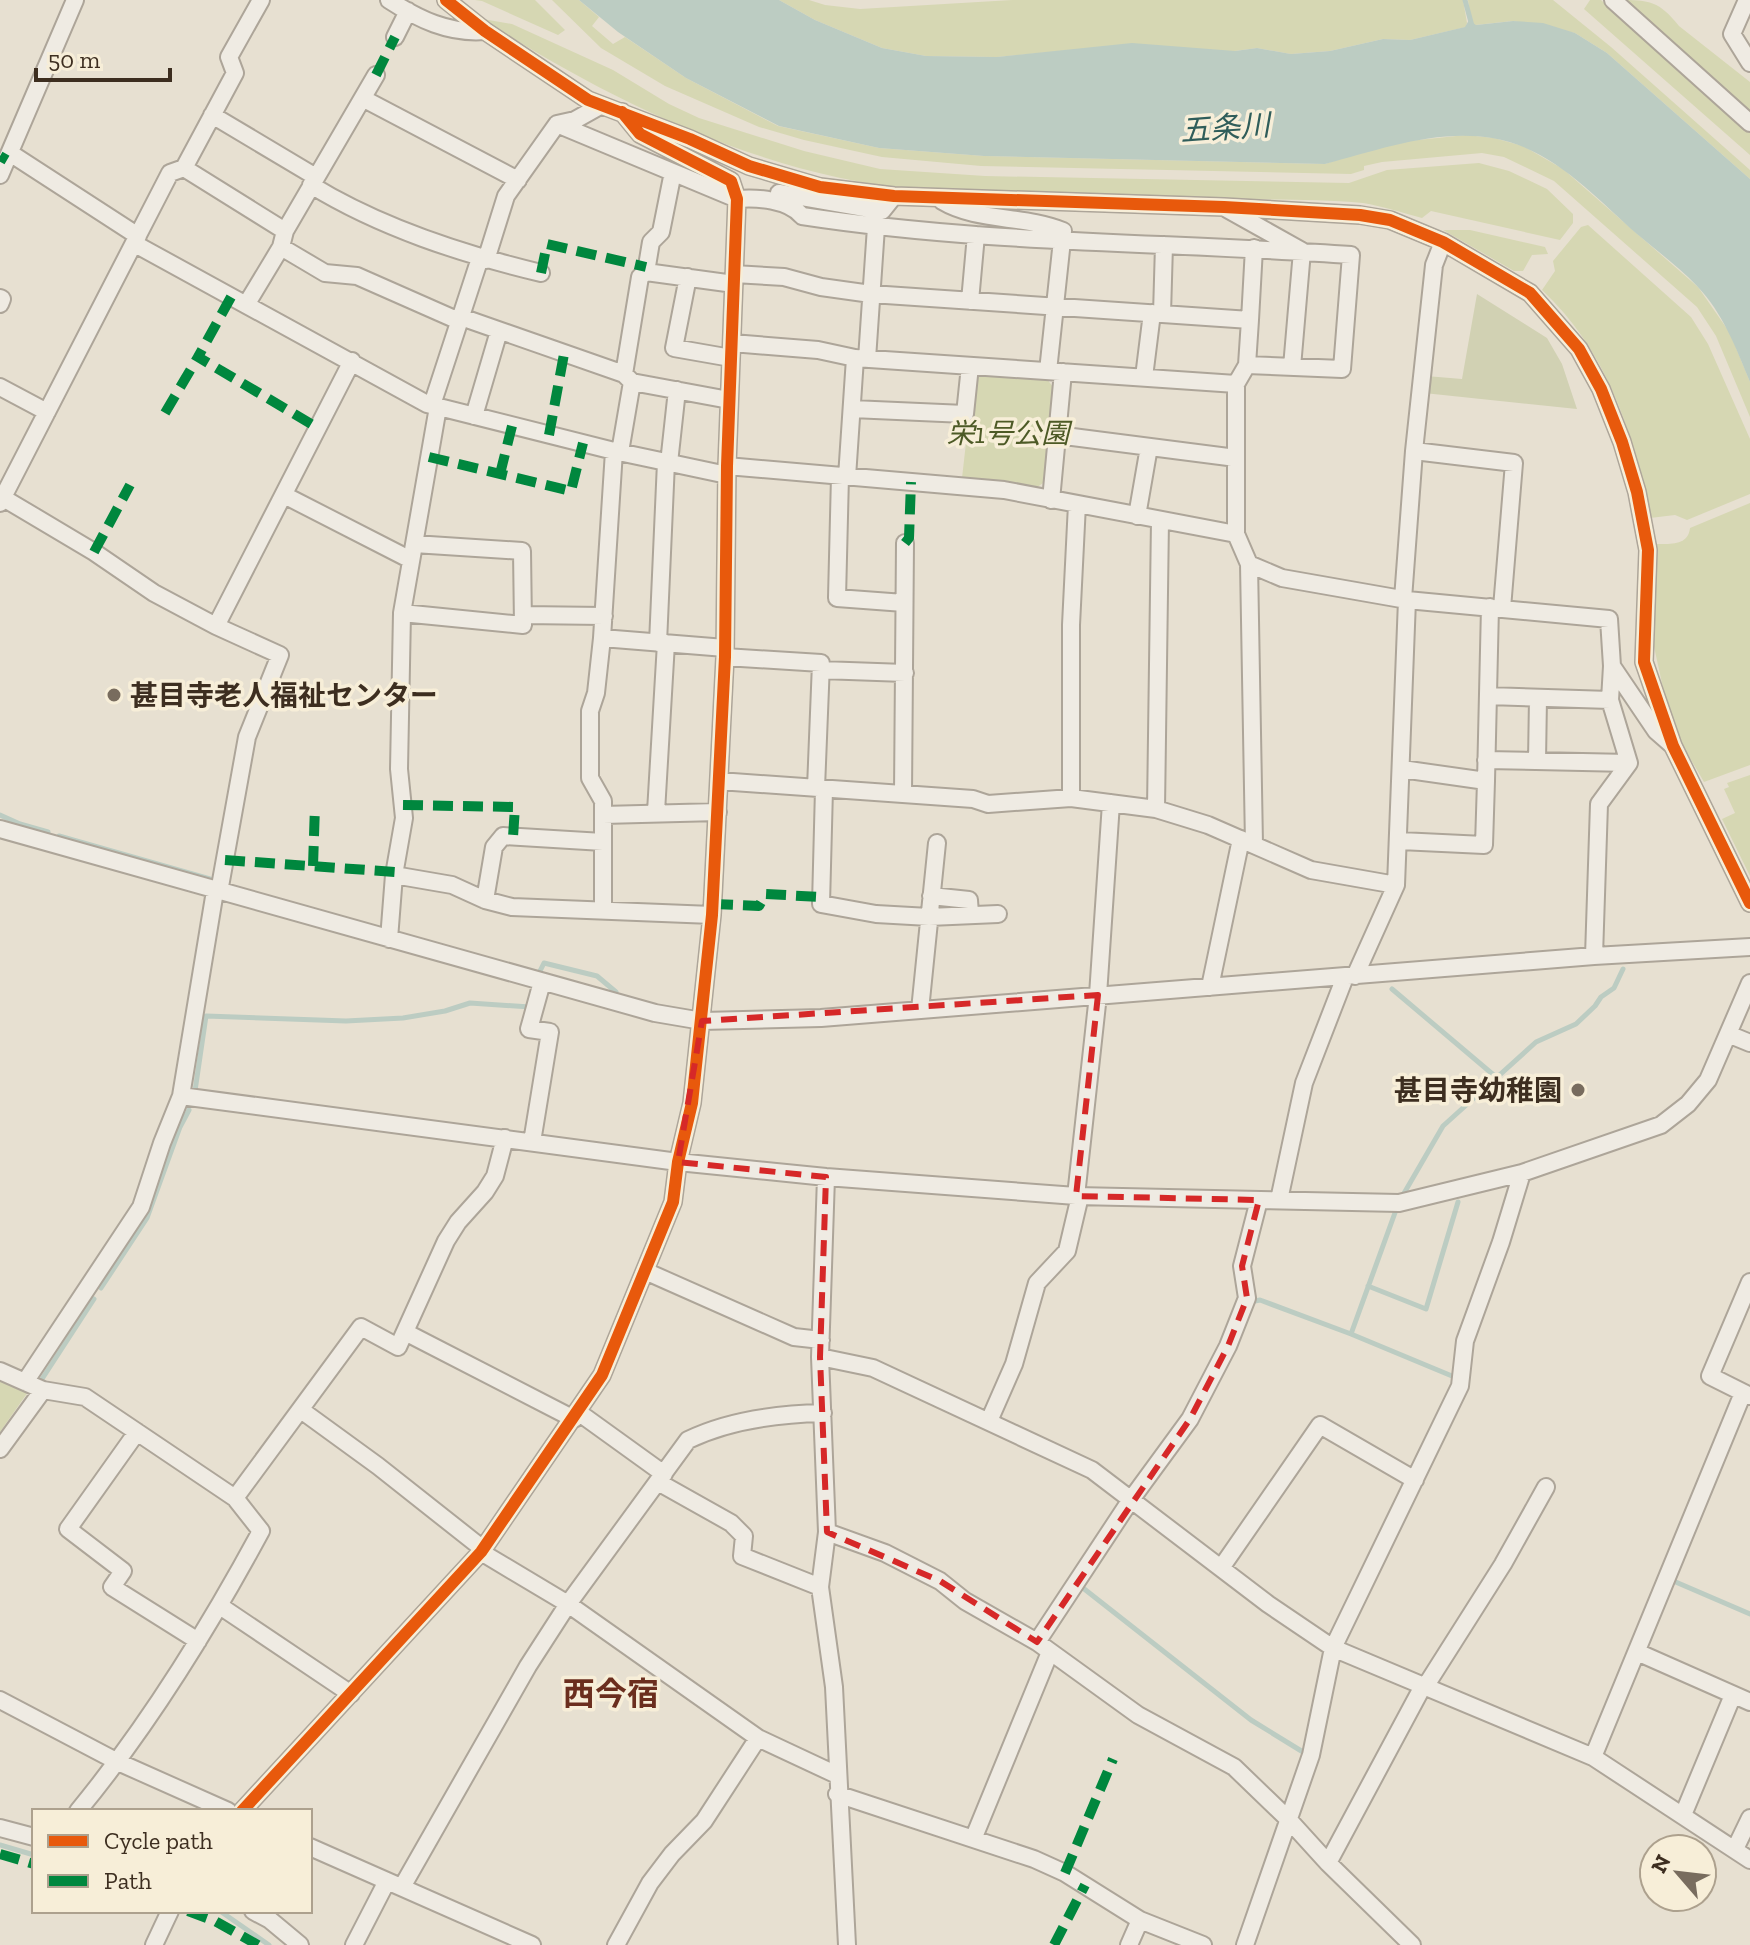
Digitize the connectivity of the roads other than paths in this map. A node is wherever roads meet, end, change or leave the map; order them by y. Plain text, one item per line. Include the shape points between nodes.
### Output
1 (75, 0) edge
2 (261, 0) edge
3 (389, 0) edge
4 (446, 0) edge
5 (1613, 0) edge
6 (1747, 0) edge
7 (408, 11) junction
8 (485, 31) junction
9 (395, 37) dead end
10 (1750, 63) edge
11 (376, 75) dead end
12 (364, 99) junction
13 (600, 106) junction
14 (622, 112) junction
15 (212, 115) junction
16 (1750, 123) edge
17 (557, 124) junction
18 (10, 153) junction
19 (184, 168) junction
20 (673, 172) junction
21 (0, 175) edge
22 (518, 180) junction
23 (314, 181) junction
24 (894, 196) junction
25 (936, 198) junction
26 (737, 199) junction
27 (1224, 207) junction
28 (876, 227) junction
29 (976, 235) junction
30 (283, 239) junction
31 (136, 240) junction
32 (1063, 242) junction
33 (1443, 242) junction
34 (1164, 245) junction
35 (1254, 248) junction
36 (1302, 251) junction
37 (483, 259) junction
38 (646, 272) junction
39 (541, 273) dead end
40 (688, 277) junction
41 (734, 279) junction
42 (871, 294) junction
43 (970, 301) junction
44 (246, 305) junction
45 (1056, 307) junction
46 (1157, 314) junction
47 (460, 319) junction
48 (1250, 320) junction
49 (499, 331) junction
50 (731, 351) junction
51 (861, 359) junction
52 (352, 361) junction
53 (1247, 365) junction
54 (970, 366) junction
55 (1292, 367) junction
56 (1056, 372) junction
57 (1144, 377) junction
58 (628, 378) junction
59 (1236, 384) junction
60 (0, 387) edge
61 (677, 390) junction
62 (729, 400) junction
63 (435, 406) junction
64 (852, 409) junction
65 (47, 412) junction
66 (474, 416) junction
67 (1057, 435) junction
68 (1149, 447) junction
69 (1414, 451) junction
70 (617, 452) junction
71 (1236, 458) junction
72 (668, 462) junction
73 (727, 471) junction
74 (844, 477) junction
75 (284, 495) junction
76 (1, 499) edge
77 (1051, 500) junction
78 (1077, 504) junction
79 (1137, 516) junction
80 (1160, 520) junction
81 (1236, 534) junction
82 (905, 543) dead end
83 (413, 552) junction
84 (1249, 564) junction
85 (1405, 599) junction
86 (904, 603) junction
87 (1496, 607) junction
88 (402, 613) junction
89 (523, 615) junction
90 (604, 616) junction
91 (216, 626) junction
92 (602, 638) junction
93 (662, 643) junction
94 (725, 653) junction
95 (1612, 666) junction
96 (821, 670) junction
97 (905, 673) junction
98 (1488, 696) junction
99 (1538, 698) junction
100 (1610, 700) junction
101 (1673, 746) junction
102 (1486, 760) junction
103 (1537, 761) junction
104 (1629, 763) junction
105 (1402, 769) junction
106 (719, 781) junction
107 (1486, 781) junction
108 (820, 788) junction
109 (903, 794) junction
110 (1071, 798) junction
111 (1111, 803) junction
112 (1156, 809) junction
113 (656, 812) junction
114 (718, 812) junction
115 (603, 815) junction
116 (0, 829) edge
117 (1247, 841) junction
118 (1400, 841) junction
119 (603, 842) junction
120 (937, 843) dead end
121 (394, 875) junction
122 (1396, 885) junction
123 (217, 892) junction
124 (931, 896) junction
125 (485, 900) junction
126 (1750, 903) edge
127 (603, 909) junction
128 (970, 914) junction
129 (998, 914) dead end
130 (712, 915) junction
131 (929, 917) junction
132 (389, 939) junction
133 (1750, 947) edge
134 (1594, 956) junction
135 (1350, 977) junction
136 (542, 982) junction
137 (1750, 983) edge
138 (1210, 987) junction
139 (1098, 995) junction
140 (920, 1010) junction
141 (702, 1021) junction
142 (1728, 1034) junction
143 (1750, 1043) edge
144 (181, 1096) junction
145 (505, 1138) junction
146 (532, 1142) junction
147 (678, 1162) junction
148 (1522, 1173) junction
149 (826, 1177) junction
150 (1078, 1196) junction
151 (1259, 1200) junction
152 (1279, 1200) junction
153 (645, 1271) junction
154 (1750, 1282) edge
155 (405, 1332) junction
156 (821, 1340) junction
157 (820, 1357) junction
158 (0, 1371) edge
159 (25, 1382) junction
160 (43, 1390) junction
161 (1746, 1395) edge
162 (301, 1410) junction
163 (823, 1413) junction
164 (576, 1416) junction
165 (989, 1421) junction
166 (137, 1432) junction
167 (0, 1449) edge
168 (661, 1478) junction
169 (1415, 1480) junction
170 (1546, 1487) dead end
171 (235, 1498) junction
172 (1130, 1501) junction
173 (827, 1532) junction
174 (482, 1551) junction
175 (1221, 1568) junction
176 (820, 1587) junction
177 (568, 1604) junction
178 (220, 1606) junction
179 (198, 1641) junction
180 (1043, 1647) junction
181 (1333, 1648) junction
182 (1637, 1652) junction
183 (1424, 1687) junction
184 (351, 1694) junction
185 (1733, 1695) junction
186 (0, 1700) edge
187 (1750, 1702) edge
188 (758, 1738) junction
189 (1593, 1757) junction
190 (118, 1762) junction
191 (837, 1775) junction
192 (837, 1794) junction
193 (80, 1809) edge
194 (224, 1809) edge
195 (244, 1809) edge
196 (1683, 1815) junction
197 (1750, 1818) edge
198 (1288, 1819) junction
199 (0, 1828) edge
200 (32, 1836) edge
201 (974, 1837) junction
202 (312, 1848) edge
203 (1735, 1849) junction
204 (1750, 1860) edge
205 (1328, 1863) junction
206 (395, 1884) junction
207 (169, 1913) edge
208 (257, 1913) edge
209 (1140, 1920) junction
210 (154, 1945) edge
211 (300, 1945) edge
212 (354, 1945) edge
213 (532, 1945) edge
214 (616, 1945) edge
215 (847, 1945) edge
216 (1129, 1945) edge
217 (1203, 1945) edge
218 (1245, 1945) edge
219 (1412, 1945) edge

1 - 18 street
2 - 15 street via 229,57 235,73
3 - 7 street
4 - 8 street
5 - 16 street
6 - 10 street via 1732,34
7 - 8 street via 462,33
7 - 9 street
8 - 13 street
11 - 12 street
12 - 22 street
12 - 23 street
13 - 14 street
13 - 17 street
14 - 24 street via 749,166 820,187
14 - 26 street via 640,134 731,181
15 - 19 street
15 - 23 street
17 - 20 street
17 - 22 street
18 - 21 street
18 - 31 street
19 - 30 street
19 - 31 street via 170,173
20 - 26 street
20 - 38 street via 661,232 651,242
22 - 37 street via 506,196
23 - 30 street
23 - 37 street via 349,209
24 - 25 street
24 - 26 street via 882,211 751,189
25 - 27 street
25 - 32 street via 956,209 1048,225 1063,231
26 - 28 street
26 - 41 street
27 - 33 street via 1360,215 1390,220
27 - 36 street
28 - 29 street
28 - 42 street
29 - 32 street
29 - 43 street
30 - 44 street
30 - 47 street via 325,273 357,276
31 - 44 street
31 - 65 street
32 - 34 street
32 - 45 street
33 - 69 street via 1434,265
33 - 101 street via 1530,293 1579,349 1601,389 1637,492 1648,550 1644,662
34 - 35 street
34 - 46 street
35 - 36 street
35 - 48 street
36 - 55 street
36 - 55 street via 1351,255 1342,369
37 - 39 street
37 - 47 street
38 - 40 street
38 - 58 street via 640,277
40 - 41 street
40 - 50 street via 674,348
41 - 42 street via 784,277
41 - 50 street
42 - 43 street
42 - 51 street
43 - 45 street
44 - 52 street
45 - 46 street
45 - 56 street
46 - 48 street
46 - 57 street
47 - 49 street
47 - 63 street
48 - 53 street
49 - 58 street
49 - 66 street
50 - 51 street via 818,350
50 - 62 street
51 - 54 street
51 - 64 street
52 - 63 street
52 - 75 street
53 - 55 street
53 - 59 street
54 - 56 street
54 - 64 street via 965,414
56 - 57 street
56 - 67 street
57 - 59 street
58 - 61 street
58 - 70 street
59 - 71 street
60 - 65 street
61 - 62 street
61 - 72 street
62 - 73 street
63 - 66 street
63 - 83 street
64 - 74 street
65 - 76 street
66 - 70 street
67 - 68 street
67 - 77 street
68 - 71 street
68 - 79 street
69 - 85 street
69 - 87 street via 1514,463
70 - 72 street
70 - 90 street
71 - 81 street
72 - 73 street
72 - 93 street
73 - 74 street
73 - 94 street
74 - 77 street via 1004,490
74 - 86 street via 837,598
75 - 83 street
75 - 91 street
76 - 91 street
77 - 78 street
78 - 79 street
78 - 110 street
79 - 80 street
80 - 81 street
80 - 112 street
81 - 84 street
82 - 86 street
83 - 88 street
83 - 89 street via 522,551
84 - 85 street via 1282,578
84 - 117 street
85 - 87 street
85 - 105 street
86 - 97 street
87 - 95 street via 1609,619
87 - 98 street
88 - 89 street via 523,625
88 - 121 street via 399,769 404,818
89 - 90 street
90 - 92 street
91 - 123 street via 280,655 247,737
92 - 93 street
92 - 115 street via 590,711 590,778 603,801
93 - 94 street
93 - 113 street
94 - 96 street via 821,663
94 - 106 street
95 - 100 street
95 - 101 street via 1656,731
96 - 97 street
96 - 108 street
97 - 109 street
98 - 99 street
98 - 102 street
99 - 100 street
99 - 103 street
100 - 104 street
101 - 126 street
102 - 103 street
102 - 107 street
103 - 104 street
104 - 134 street via 1599,804
105 - 107 street
105 - 118 street
106 - 108 street
106 - 114 street
107 - 118 street via 1484,845
108 - 109 street
108 - 131 street via 821,904
109 - 110 street via 988,804
110 - 111 street
111 - 112 street
111 - 139 street
112 - 117 street
113 - 114 street
113 - 115 street
114 - 130 street
115 - 119 street
116 - 123 street
117 - 122 street via 1311,870
117 - 138 street
118 - 122 street
119 - 125 street via 503,836 494,847
119 - 127 street
120 - 124 street
121 - 125 street via 452,885
121 - 132 street
122 - 135 street
123 - 132 street
123 - 144 street
124 - 128 street via 969,900
124 - 131 street
125 - 127 street via 512,907
127 - 130 street
128 - 129 street
128 - 131 street
130 - 141 street
131 - 140 street
132 - 136 street
133 - 134 street
134 - 135 street
135 - 138 street
135 - 152 street via 1304,1083
136 - 141 street
136 - 146 street via 529,1029 550,1032
137 - 142 street
138 - 139 street
139 - 140 street
139 - 150 street
140 - 141 street
141 - 147 street
142 - 143 street
142 - 148 street via 1708,1080 1661,1125
144 - 145 street
144 - 159 street via 141,1207
145 - 146 street
145 - 155 street via 495,1176 446,1241
146 - 147 street
147 - 149 street
147 - 153 street via 673,1202
148 - 152 street via 1399,1203
148 - 169 street via 1465,1341 1460,1386
149 - 150 street
149 - 156 street
150 - 151 street
150 - 165 street via 1067,1251 1037,1283 1014,1364
151 - 152 street
151 - 172 street via 1242,1266 1247,1298 1228,1346 1190,1419
153 - 156 street via 794,1337
153 - 164 street via 602,1375
154 - 161 street via 1710,1376
155 - 162 street via 398,1347 361,1327
155 - 164 street
156 - 157 street
157 - 163 street
157 - 165 street via 873,1368
158 - 159 street
159 - 160 street
160 - 166 street via 85,1397
160 - 167 street
161 - 182 street
162 - 171 street
162 - 174 street
163 - 168 street via 778,1414 701,1433 688,1440
163 - 173 street
164 - 168 street
164 - 174 street
165 - 172 street via 1092,1470
166 - 171 street
166 - 179 street via 68,1529 123,1571 112,1587
168 - 176 street via 731,1523 744,1536 742,1556
168 - 177 street
169 - 175 street via 1320,1425
169 - 181 street
170 - 183 street
171 - 178 street via 261,1531
172 - 175 street
172 - 180 street
173 - 176 street
173 - 180 street via 940,1581
174 - 177 street
174 - 184 street
175 - 181 street
176 - 191 street via 834,1687
177 - 188 street
177 - 206 street
178 - 179 street
178 - 184 street
179 - 190 street
180 - 198 street via 1138,1715 1234,1767
180 - 201 street
181 - 183 street
181 - 198 street via 1311,1755
182 - 185 street
182 - 189 street
183 - 189 street
183 - 205 street
184 - 195 street
185 - 187 street
185 - 196 street
186 - 190 street
188 - 191 street
188 - 214 street via 704,1821 650,1883
189 - 196 street
190 - 193 street
190 - 194 street
191 - 192 street
192 - 201 street
192 - 215 street
196 - 203 street
197 - 203 street
198 - 205 street
198 - 218 street
199 - 200 street
201 - 209 street via 1065,1873
202 - 206 street
203 - 204 street
205 - 219 street
206 - 212 street
206 - 213 street
207 - 210 street
208 - 211 street
209 - 216 street
209 - 217 street

